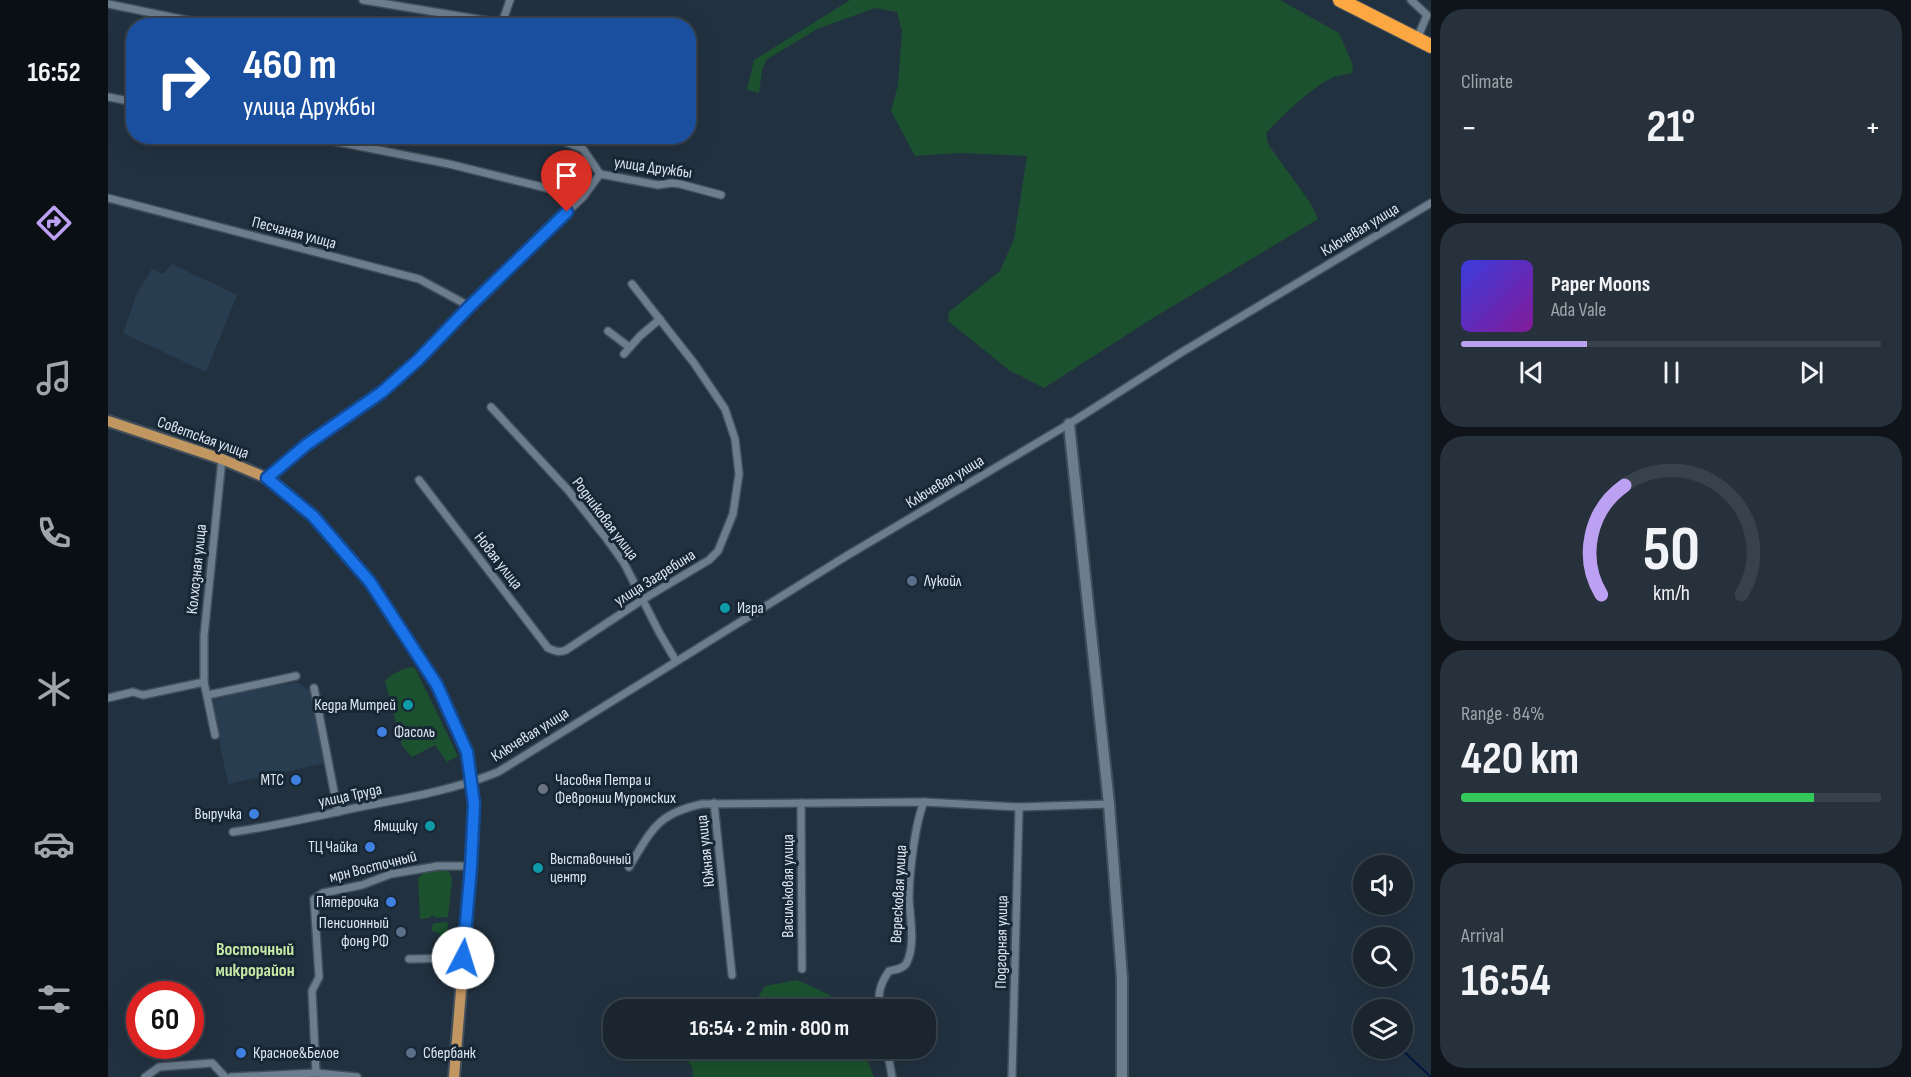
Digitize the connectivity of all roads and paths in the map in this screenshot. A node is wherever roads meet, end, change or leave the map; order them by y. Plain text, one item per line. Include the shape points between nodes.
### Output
1 (363, 0) edge
2 (510, 0) edge
3 (1340, 0) edge
4 (1411, 0) edge
5 (108, 4) edge
6 (176, 18) edge
7 (462, 18) edge
8 (504, 18) edge
9 (1417, 39) junction
10 (1431, 46) edge
11 (108, 97) edge
12 (126, 100) edge
13 (348, 144) edge
14 (571, 144) edge
15 (600, 174) junction
16 (721, 195) dead end
17 (583, 196) junction
18 (108, 198) edge
19 (1431, 203) edge
20 (632, 284) dead end
21 (470, 306) junction
22 (660, 319) junction
23 (608, 331) dead end
24 (629, 347) junction
25 (624, 354) dead end
26 (491, 407) dead end
27 (108, 421) edge
28 (1069, 424) junction
29 (222, 459) junction
30 (267, 478) junction
31 (419, 480) dead end
32 (642, 600) junction
33 (560, 652) joint
34 (676, 661) junction
35 (296, 676) dead end
36 (204, 682) junction
37 (314, 688) dead end
38 (208, 696) junction
39 (108, 698) edge
40 (215, 735) dead end
41 (472, 782) junction
42 (924, 802) junction
43 (714, 803) junction
44 (801, 803) junction
45 (1109, 804) junction
46 (1019, 807) junction
47 (338, 812) junction
48 (233, 832) dead end
49 (471, 866) junction
50 (629, 867) dead end
51 (463, 958) junction
52 (409, 959) dead end
53 (802, 969) dead end
54 (732, 975) dead end
55 (878, 999) edge
56 (889, 1059) edge
57 (316, 1073) junction
58 (145, 1077) edge
59 (225, 1077) edge
60 (231, 1077) edge
61 (238, 1077) edge
62 (357, 1077) edge
63 (454, 1077) edge
64 (892, 1077) edge
65 (1012, 1077) edge
66 (1122, 1077) edge

1 - 7 street
2 - 8 street
3 - 9 highway
4 - 9 street via 1427,15
5 - 6 street
9 - 10 highway
11 - 12 street
13 - 17 street
14 - 15 street via 584,149
15 - 16 street, улица Дружбы via 658,185 680,184
15 - 17 street, улица Дружбы
17 - 21 street, улица Дружбы
18 - 21 street, Песчаная улица via 419,279
19 - 28 street, Ключевая улица
20 - 22 street, улица Загребина
21 - 30 street, улица Дружбы via 382,392 306,445
22 - 24 street
22 - 32 street, улица Загребина via 725,409 735,439 739,474 733,514 718,551
23 - 24 street
24 - 25 street
26 - 32 street, Родниковая улица via 600,530 624,563
27 - 29 main road, Советская улица
28 - 34 street, Ключевая улица
28 - 45 street
29 - 30 main road, Советская улица
29 - 36 street, Колхозная улица via 204,636
30 - 41 main road, Советская улица via 313,516 370,582 437,685 467,752
31 - 33 street, Новая улица via 548,648
32 - 33 street, улица Загребина
32 - 34 street, Родниковая улица
34 - 41 street, Ключевая улица via 498,772
35 - 38 street
36 - 38 street, Колхозная улица
36 - 39 street
37 - 47 street
38 - 40 street, Колхозная улица
41 - 47 street, улица Труда
41 - 49 main road, Советская улица
42 - 44 street
42 - 46 street
42 - 55 street, Вересковая улица via 918,815 909,897 912,939 906,963 889,971
43 - 44 street
43 - 50 street, Южная улица via 683,808 659,821
43 - 54 street, Южная улица
44 - 53 street, Васильковая улица
45 - 46 street
45 - 66 street via 1122,978
46 - 65 street, Подгорная улица
47 - 48 street, улица Труда
49 - 51 main road, Советская улица
49 - 57 street, мрн Восточный via 438,866 391,874 314,899 319,977 312,990
51 - 52 street
51 - 63 main road, Советская улица
56 - 64 street
57 - 61 street
57 - 62 street
58 - 59 street via 159,1067 212,1063
60 - 61 street

